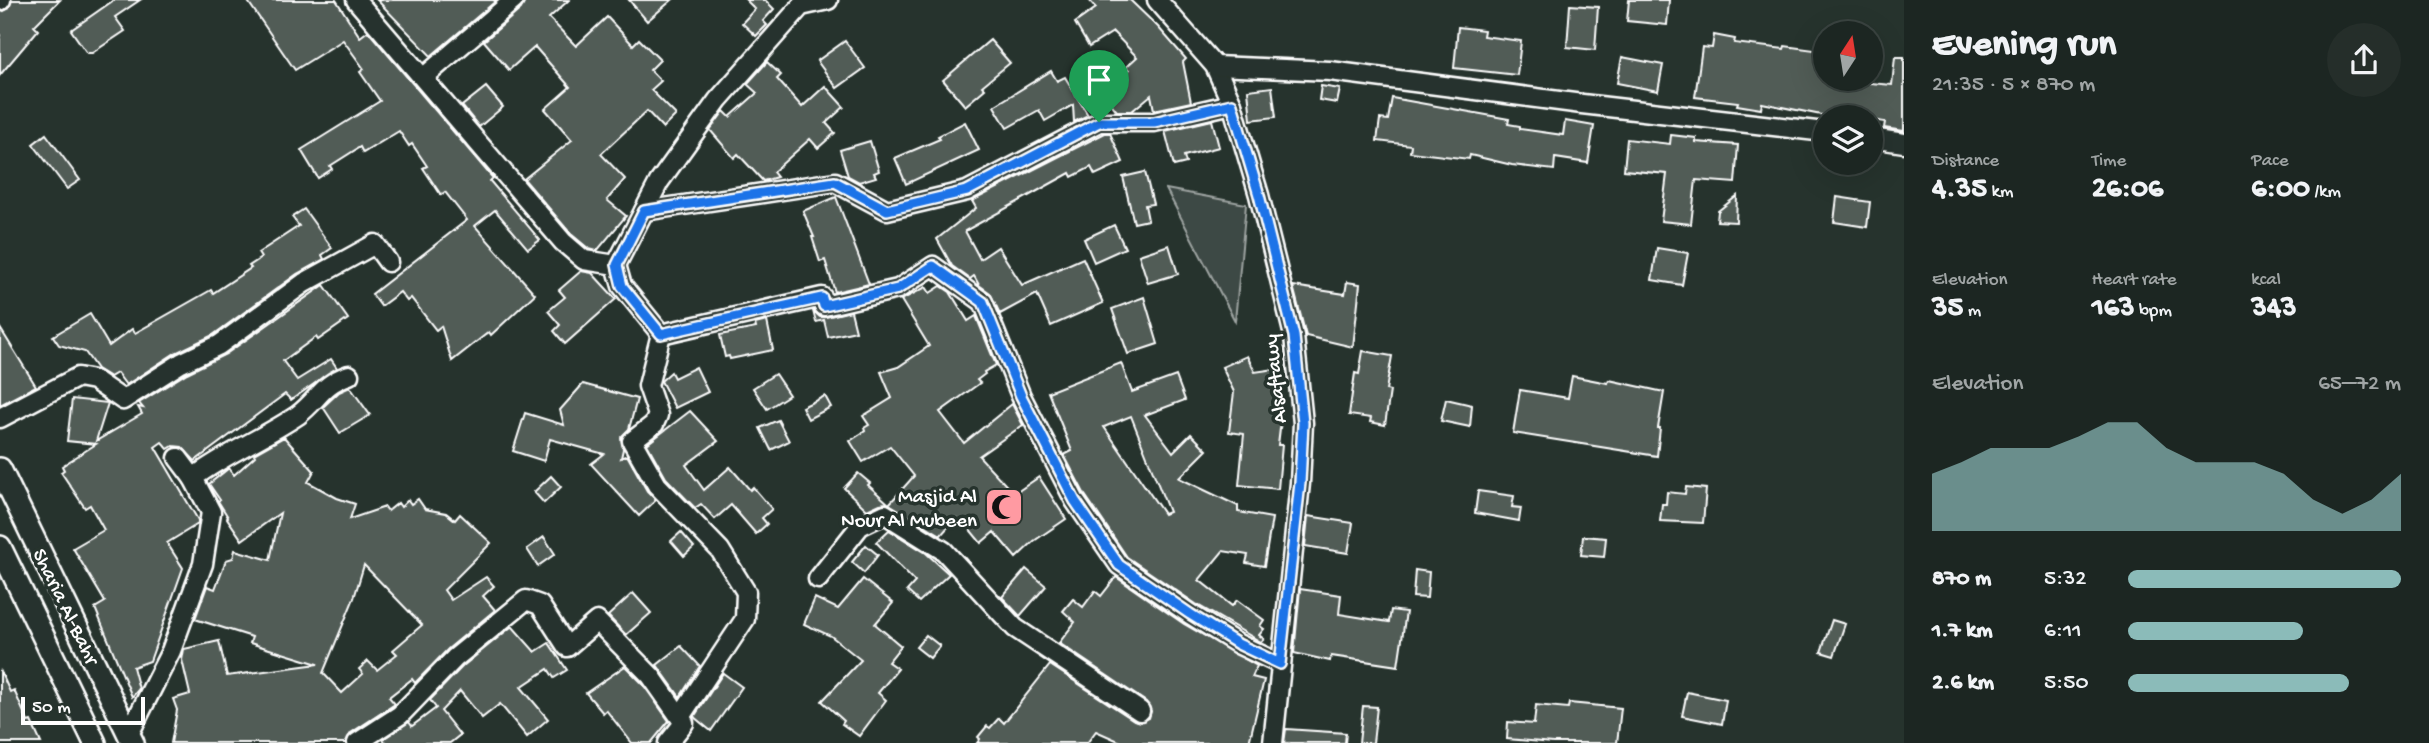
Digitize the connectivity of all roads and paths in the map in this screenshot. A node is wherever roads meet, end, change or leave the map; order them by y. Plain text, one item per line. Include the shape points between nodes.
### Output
1 (356, 0) edge
2 (514, 0) edge
3 (828, 0) edge
4 (1157, 0) edge
5 (1215, 66) junction
6 (424, 78) junction
7 (1232, 104) junction
8 (1813, 131) edge
9 (1883, 140) edge
10 (1904, 143) edge
11 (644, 211) junction
12 (388, 262) dead end
13 (617, 265) junction
14 (661, 334) junction
15 (349, 374) dead end
16 (0, 418) edge
17 (178, 458) dead end
18 (0, 469) edge
19 (193, 478) junction
20 (0, 547) edge
21 (818, 579) dead end
22 (1280, 664) junction
23 (1140, 711) dead end
24 (680, 717) junction
25 (131, 739) edge
26 (95, 743) edge
27 (356, 743) edge
28 (668, 743) edge
29 (1273, 743) edge

1 - 6 street
2 - 6 street
3 - 11 street via 801,6 718,100 659,182
4 - 5 street, Alsaftawy
5 - 7 street, Alsaftawy
5 - 8 street via 1330,71
6 - 13 street via 564,243 584,260
7 - 11 street via 1154,122 1099,122 967,191 887,210 835,182
7 - 22 street, Alsaftawy via 1294,336 1303,423
9 - 10 street
11 - 13 street
12 - 16 street via 375,244 304,283 219,345 122,400 94,380 78,377
13 - 14 street via 622,286
14 - 22 street via 822,298 824,306 898,289 933,266 983,302 1021,396 1075,501 1119,565 1238,644
14 - 24 street via 648,386 658,415 654,424 632,441 657,485 720,550 746,592 745,619
15 - 19 street via 330,381 298,414
17 - 19 street
18 - 25 main road, Sharia Al-Bahr
19 - 25 street via 211,512 203,564 172,651
20 - 26 main road, Sharia Al-Bahr
21 - 23 street via 860,526 885,514 944,551 1015,628
22 - 29 street, Alsaftawy
24 - 27 street via 651,676 597,621 567,647 540,605 526,600 455,658 400,715
24 - 28 street via 684,723

